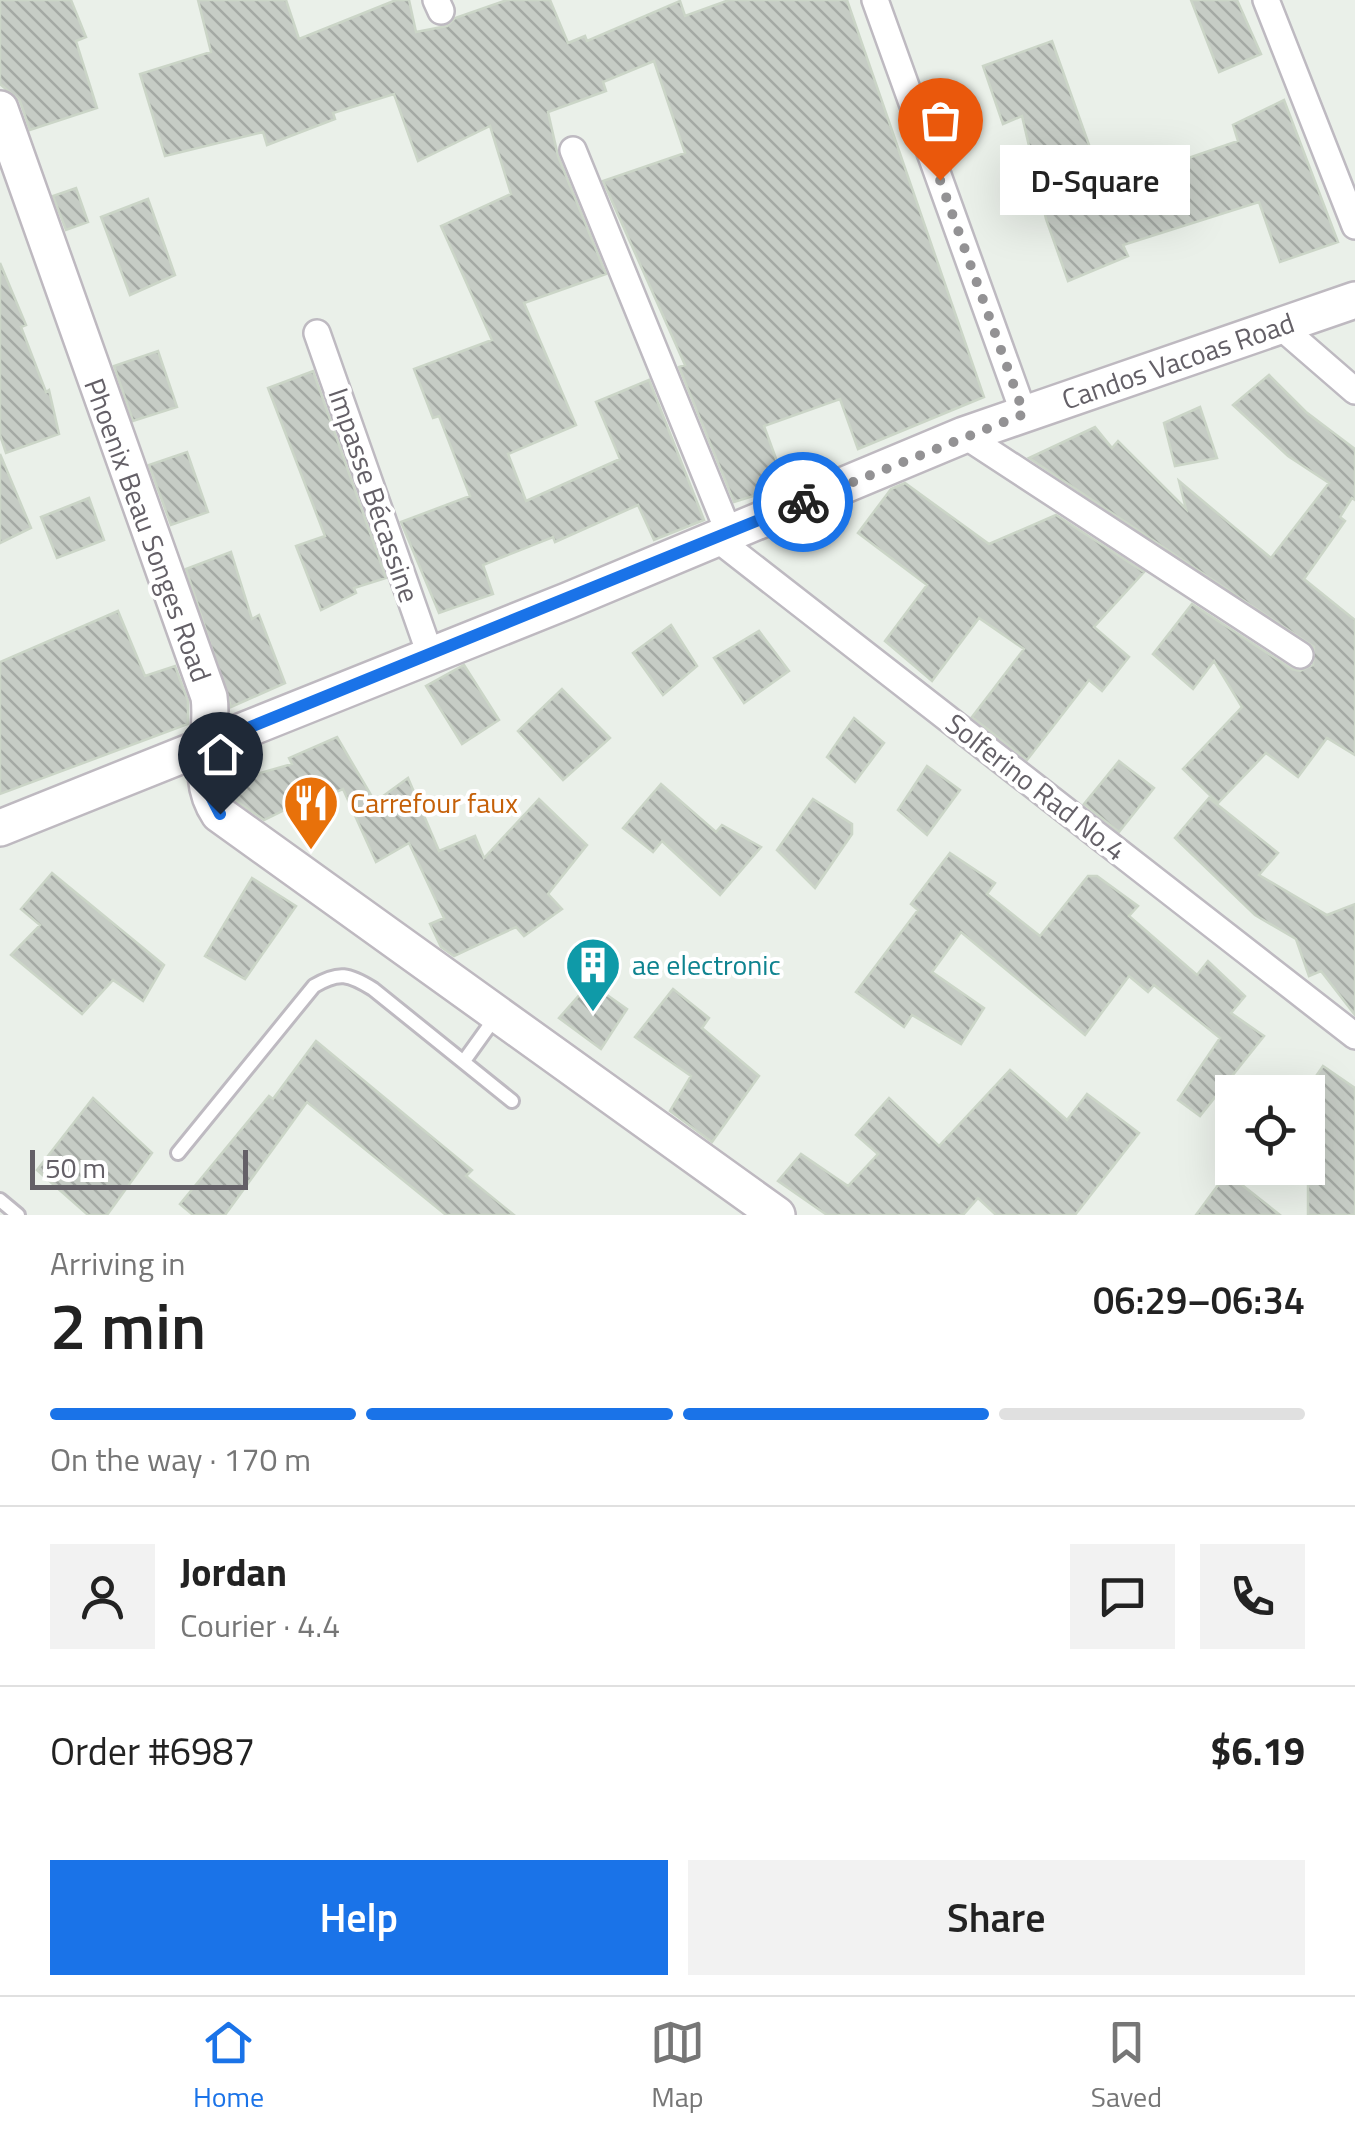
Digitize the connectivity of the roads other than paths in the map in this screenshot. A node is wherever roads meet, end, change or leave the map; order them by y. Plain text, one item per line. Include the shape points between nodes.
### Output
1 (876, 0) edge
2 (1266, 0) edge
3 (0, 109) edge
4 (573, 150) dead end
5 (1355, 226) edge
6 (1355, 300) edge
7 (1280, 326) junction
8 (317, 332) dead end
9 (1355, 391) edge
10 (1024, 414) junction
11 (964, 435) junction
12 (723, 536) junction
13 (1300, 655) dead end
14 (431, 657) junction
15 (206, 745) junction
16 (0, 828) edge
17 (497, 1015) junction
18 (1355, 1036) edge
19 (464, 1062) junction
20 (512, 1101) dead end
21 (178, 1153) dead end
22 (0, 1200) edge
23 (18, 1215) edge
24 (777, 1215) edge

1 - 10 street
2 - 5 street
3 - 15 main road, Phoenix Beau Songes Road via 209,696
4 - 12 street
6 - 7 main road, Candos Vacoas Road
7 - 9 street
7 - 10 main road, Candos Vacoas Road
8 - 14 street, Impasse Bécassine
10 - 11 main road, Candos Vacoas Road
11 - 12 main road, Candos Vacoas Road
11 - 13 street
12 - 14 main road, Candos Vacoas Road
12 - 18 street, Solferino Rad No.4
14 - 15 main road, Candos Vacoas Road
15 - 16 main road, Candos Vacoas Road
15 - 17 main road, Phoenix Beau Songes Road via 206,787 220,814
17 - 19 lane
17 - 24 main road, Phoenix Beau Songes Road
19 - 20 lane
19 - 21 lane via 374,989 350,974 333,974 314,986
22 - 23 lane

